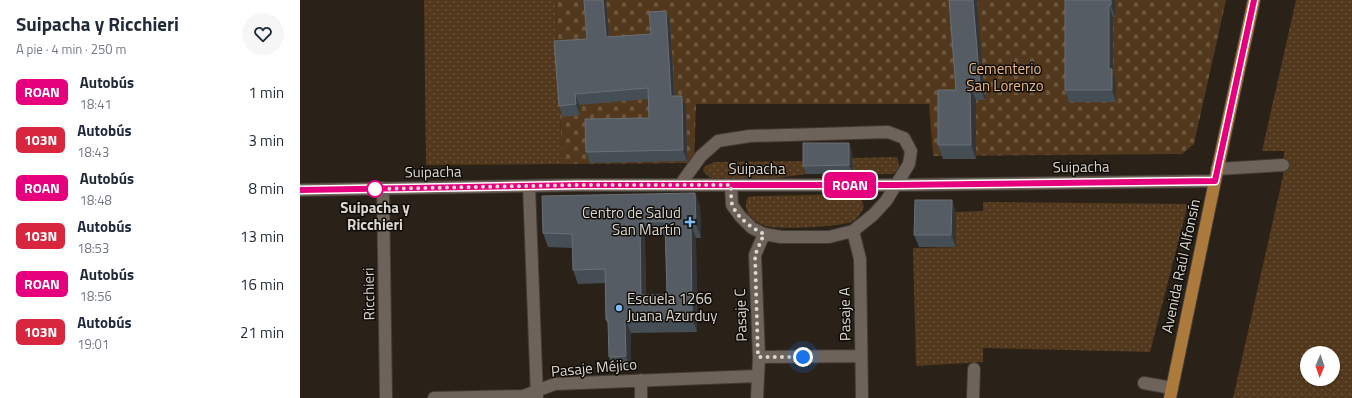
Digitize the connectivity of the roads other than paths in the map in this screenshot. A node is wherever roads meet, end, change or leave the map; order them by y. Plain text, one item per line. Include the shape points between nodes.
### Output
1 (1254, 0) edge
2 (1283, 165) dead end
3 (1217, 168) junction
4 (1215, 181) junction
5 (680, 185) junction
6 (731, 185) junction
7 (896, 185) junction
8 (529, 186) junction
9 (383, 188) junction
10 (300, 190) edge
11 (853, 231) junction
12 (764, 234) junction
13 (861, 356) junction
14 (758, 357) junction
15 (974, 369) dead end
16 (757, 376) junction
17 (641, 380) junction
18 (1144, 383) dead end
19 (1171, 393) edge
20 (537, 394) edge
21 (386, 398) edge
22 (434, 398) edge
23 (641, 398) edge
24 (757, 398) edge
25 (862, 398) edge
26 (974, 398) edge

1 - 3 main road, Avenida Raúl Alfonsín
2 - 3 street
3 - 4 main road, Avenida Raúl Alfonsín
4 - 7 street, Suipacha
4 - 19 main road, Avenida Raúl Alfonsín
5 - 6 street, Suipacha
5 - 7 street via 701,156 718,141 750,136 888,132 904,138 911,151 908,164
5 - 8 street, Suipacha
6 - 7 street, Suipacha
6 - 12 street via 732,204 740,216 752,228
7 - 11 street via 873,215
8 - 9 street, Suipacha
8 - 20 street
9 - 10 street, Suipacha
9 - 21 street, Ricchieri
11 - 12 street via 829,237 781,237
11 - 13 street, Pasaje A via 860,259
12 - 14 street, Pasaje C via 755,255
13 - 14 street
13 - 25 street, Pasaje A
14 - 16 street, Pasaje C
15 - 26 street
16 - 17 street, Pasaje Méjico
16 - 24 street, Pasaje C
17 - 20 street, Pasaje Méjico via 555,384
17 - 23 street
18 - 19 street
20 - 22 street, Pasaje Méjico

